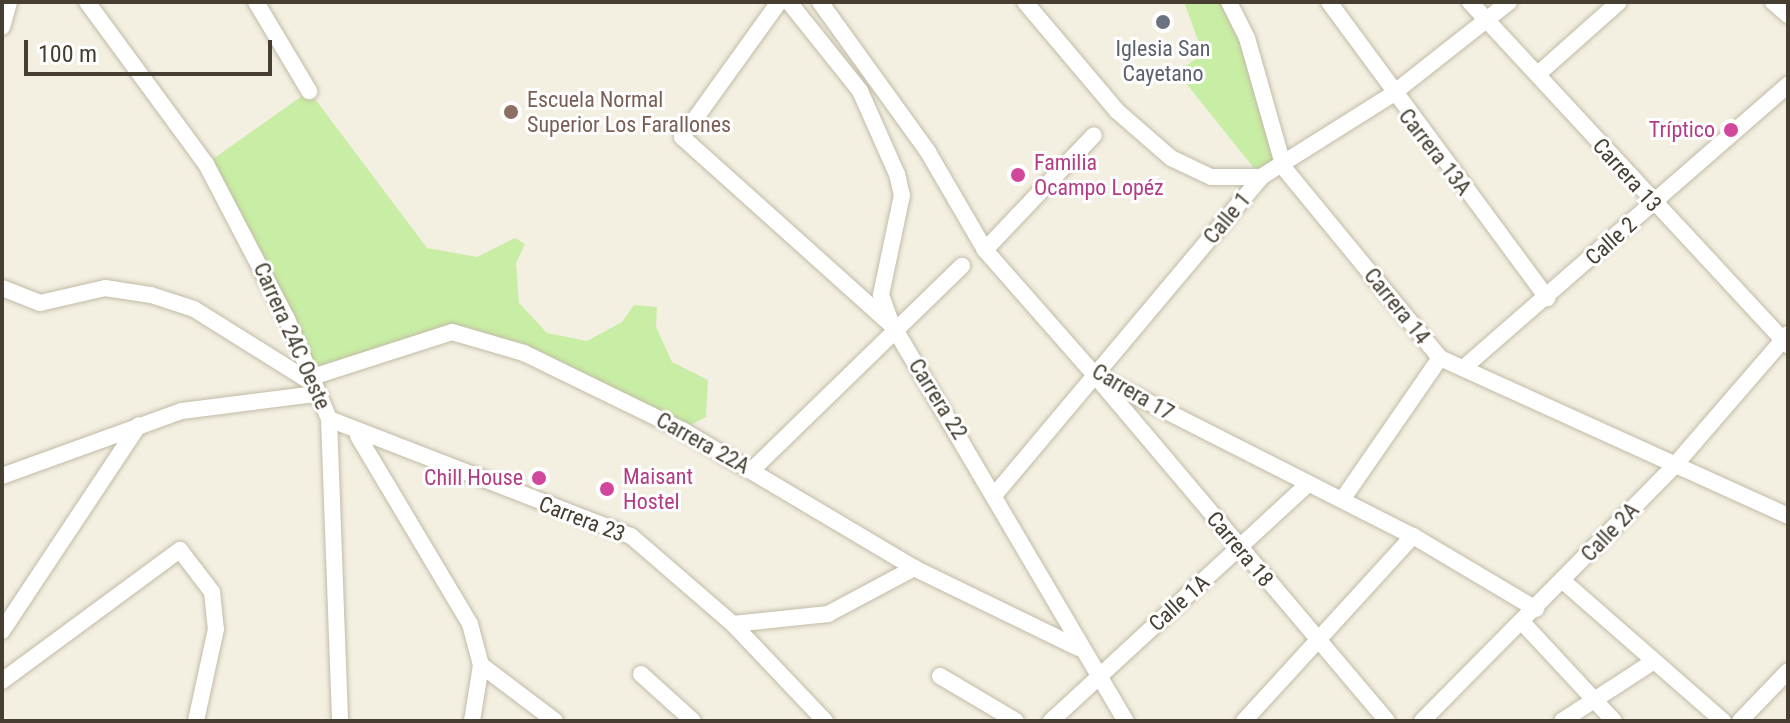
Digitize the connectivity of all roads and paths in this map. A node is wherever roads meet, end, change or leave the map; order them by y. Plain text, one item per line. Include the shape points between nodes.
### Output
1 (9, 2) edge
2 (87, 2) edge
3 (256, 2) edge
4 (779, 2) edge
5 (789, 2) edge
6 (820, 2) edge
7 (1025, 2) edge
8 (1229, 2) edge
9 (1329, 2) edge
10 (1470, 2) edge
11 (1509, 2) edge
12 (1619, 2) edge
13 (1773, 2) edge
14 (1788, 15) edge
15 (1489, 24) junction
16 (2, 27) edge
17 (1538, 74) junction
18 (1788, 85) edge
19 (309, 91) dead end
20 (1391, 95) junction
21 (1094, 135) dead end
22 (1284, 168) junction
23 (1261, 177) junction
24 (1653, 204) junction
25 (985, 250) junction
26 (962, 266) dead end
27 (2, 288) edge
28 (1547, 298) junction
29 (893, 326) junction
30 (1786, 340) edge
31 (1440, 358) junction
32 (1468, 364) junction
33 (1095, 375) junction
34 (310, 386) junction
35 (329, 419) junction
36 (139, 425) junction
37 (358, 436) junction
38 (1675, 465) junction
39 (752, 470) junction
40 (2, 476) edge
41 (1307, 485) junction
42 (997, 492) junction
43 (1342, 500) junction
44 (1788, 516) edge
45 (1413, 536) junction
46 (1239, 549) junction
47 (914, 568) junction
48 (1563, 581) junction
49 (1536, 609) junction
50 (1522, 622) junction
51 (733, 624) junction
52 (2, 631) edge
53 (1318, 640) junction
54 (1079, 648) junction
55 (1654, 661) junction
56 (481, 665) junction
57 (1788, 671) edge
58 (641, 674) dead end
59 (940, 676) dead end
60 (1099, 676) junction
61 (2, 681) edge
62 (1596, 700) junction
63 (196, 721) edge
64 (340, 721) edge
65 (472, 721) edge
66 (555, 721) edge
67 (693, 721) edge
68 (825, 721) edge
69 (1016, 721) edge
70 (1051, 721) edge
71 (1126, 721) edge
72 (1244, 721) edge
73 (1387, 721) edge
74 (1422, 721) edge
75 (1562, 721) edge
76 (1614, 721) edge
77 (1723, 721) edge
78 (1740, 721) edge

1 - 16 street
2 - 34 street, Carrera 24C Oeste via 206,164 287,319
3 - 19 street
4 - 29 street, Carrera 22 via 681,133
5 - 29 street via 860,91 897,174 902,195 881,295
6 - 25 street, Carrera 17 via 928,152
7 - 23 street via 1117,111 1171,158 1211,177
8 - 22 street, Carrera 14 via 1256,65
9 - 20 street, Carrera 13A
10 - 15 street, Carrera 13
11 - 15 street, Calle 1
12 - 17 street
13 - 14 street
15 - 17 street, Carrera 13
15 - 20 street, Calle 1
17 - 24 street, Carrera 13
18 - 24 street, Calle 2
20 - 22 street, Calle 1
20 - 28 street, Carrera 13A
21 - 25 street
22 - 23 street, Calle 1
22 - 31 street, Carrera 14
23 - 33 street, Calle 1
24 - 28 street, Calle 2
24 - 30 street, Carrera 13
25 - 33 street, Carrera 17
26 - 29 street
27 - 34 street via 40,303 105,288 151,295 194,309
28 - 32 street, Calle 2
29 - 39 street
29 - 42 street, Carrera 22
30 - 38 street, Calle 2A
31 - 32 street, Carrera 14
31 - 43 street
32 - 38 street, Carrera 14
33 - 41 street, Carrera 17
33 - 42 street, Calle 1
33 - 46 street, Carrera 18
34 - 35 street, Carrera 24C Oeste
34 - 36 street, Carrera 22A via 182,411
34 - 39 street, Carrera 22A via 452,332 590,382
35 - 37 street, Carrera 23
35 - 64 street, Carrera 24C Oeste
36 - 40 street, Carrera 22A
36 - 52 street
37 - 51 street, Carrera 23 via 399,444 519,496 607,524 659,554
37 - 56 street via 452,585
38 - 44 street, Carrera 14
38 - 48 street, Calle 2A
39 - 47 street, Carrera 22A
41 - 43 street, Carrera 17
41 - 46 street, Calle 1A
42 - 54 street, Carrera 22
43 - 45 street, Carrera 17
45 - 49 street, Carrera 17
45 - 53 street
46 - 53 street, Carrera 18
46 - 60 street, Calle 1A
47 - 51 street via 828,614
47 - 54 street, Carrera 22A
48 - 49 street, Calle 2A
48 - 55 street
49 - 50 street, Calle 2A
50 - 62 street
50 - 74 street, Calle 2A
51 - 68 street, Carrera 23
53 - 72 street
53 - 73 street, Carrera 18
54 - 60 street, Carrera 22
55 - 62 street
55 - 77 street
56 - 65 street
56 - 66 street
57 - 78 street
58 - 67 street
59 - 69 street
60 - 70 street, Calle 1A
60 - 71 street, Carrera 22
61 - 63 street via 180,550 212,592 216,629
62 - 75 street
62 - 76 street

